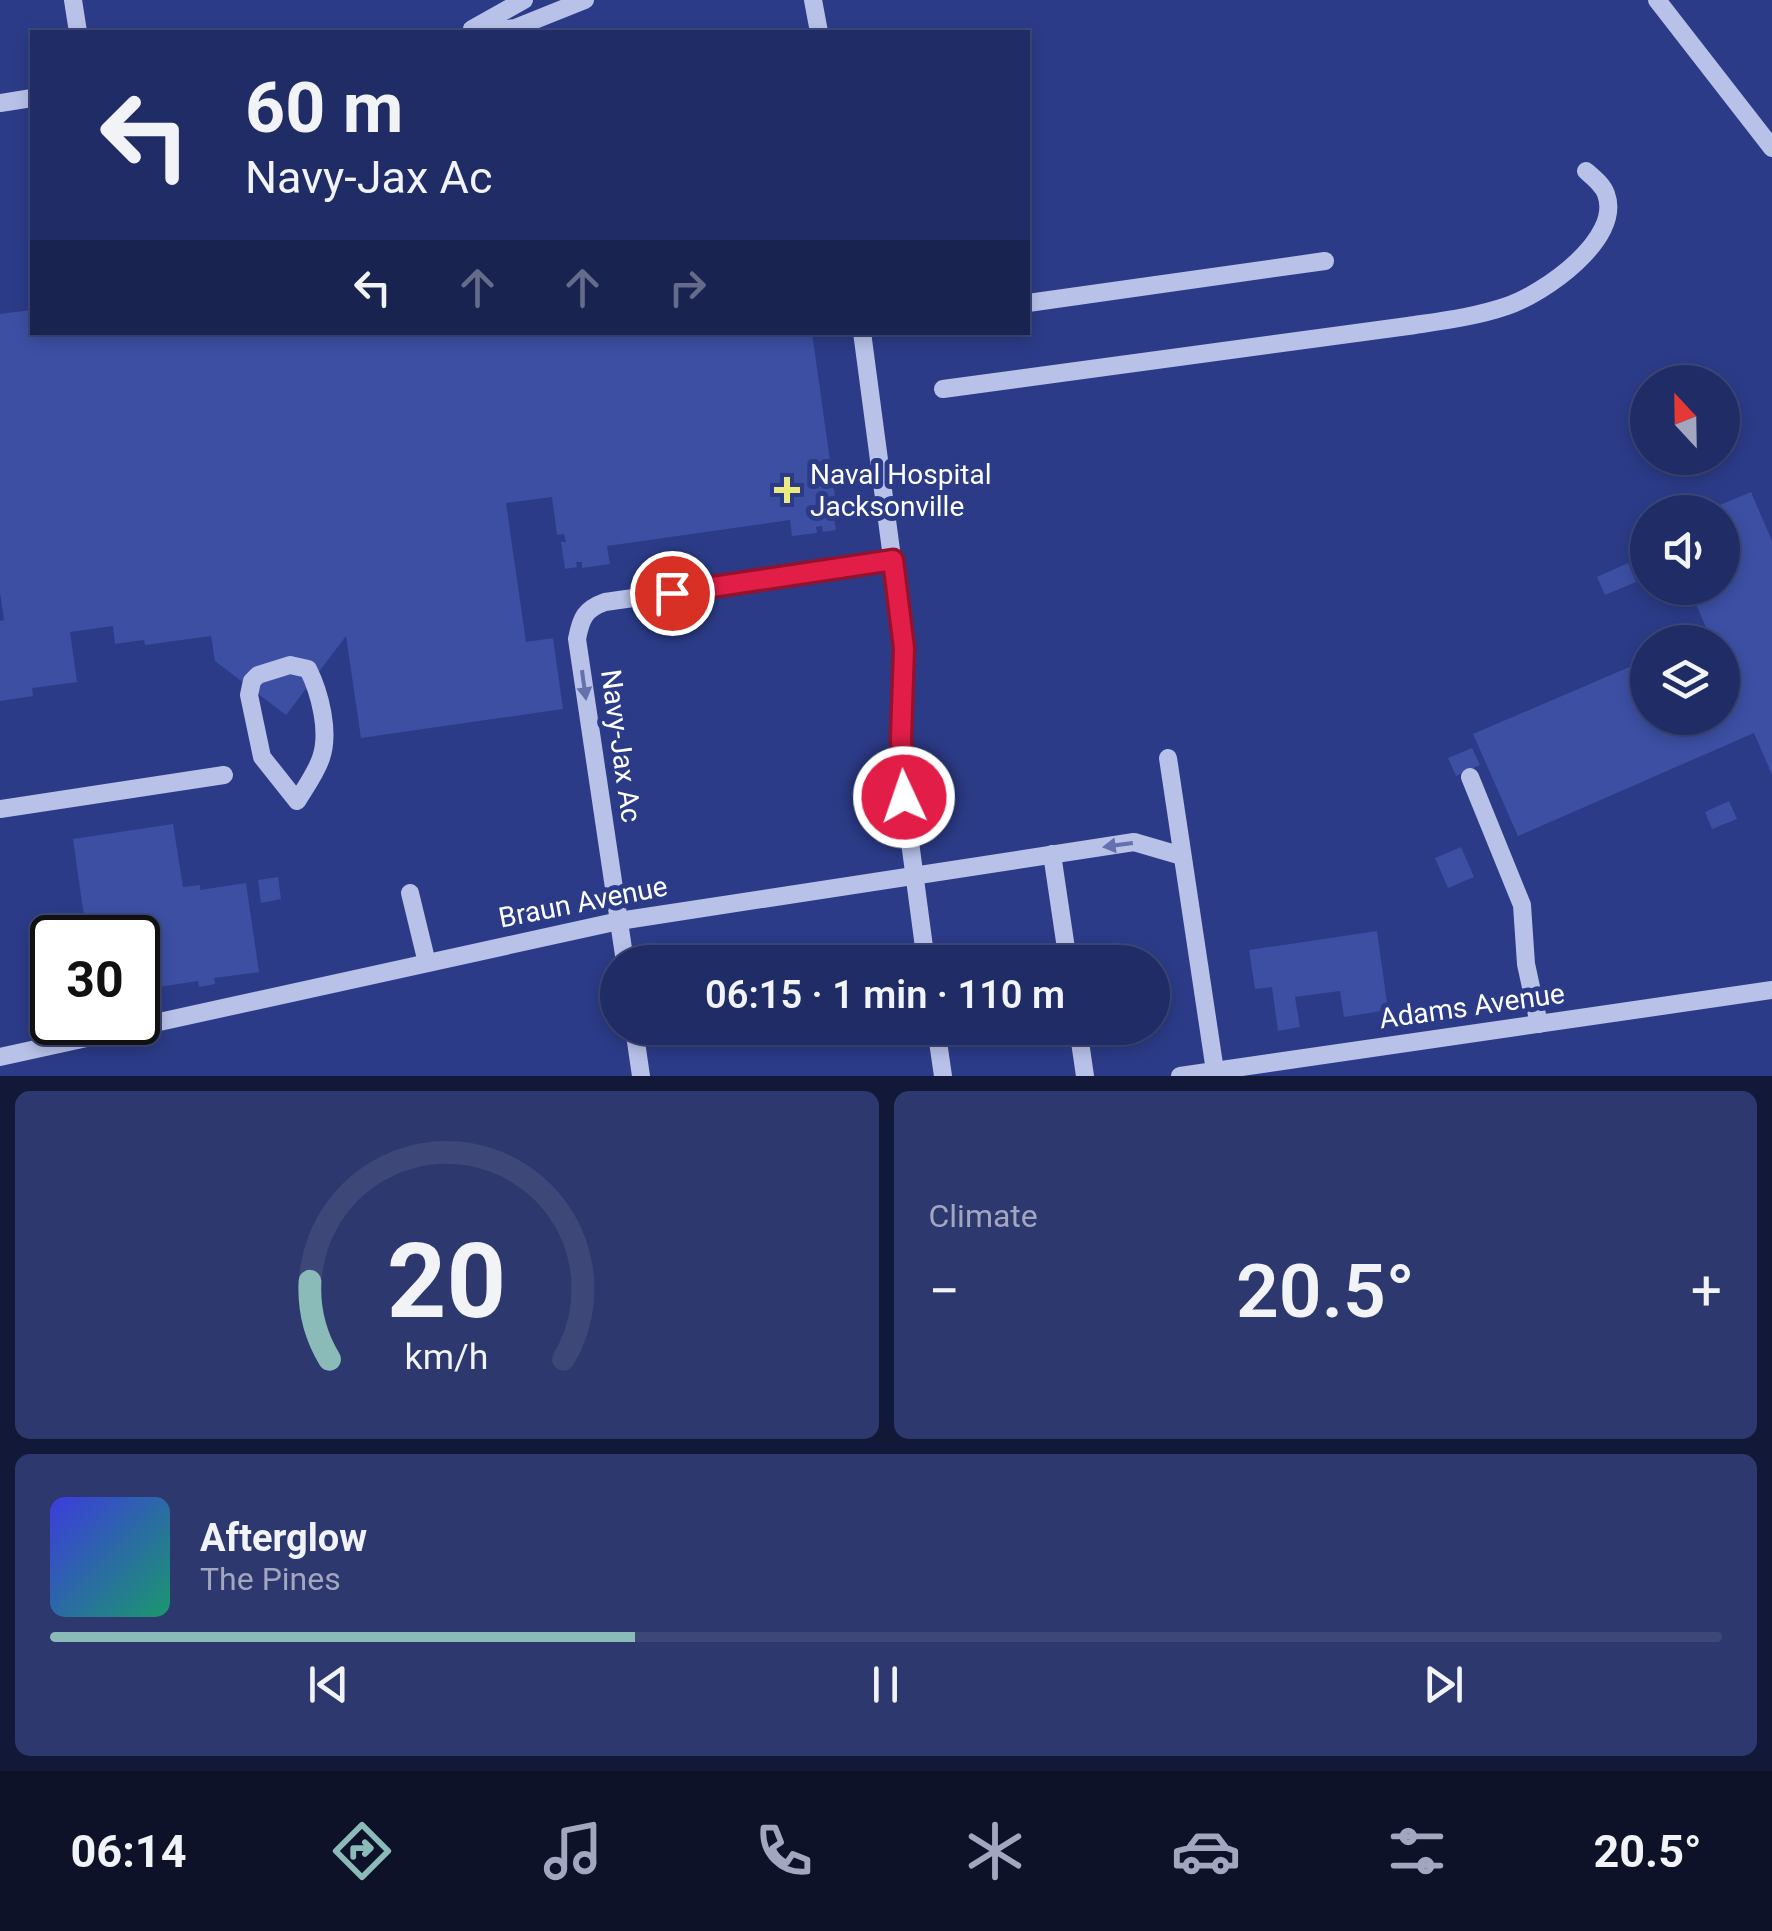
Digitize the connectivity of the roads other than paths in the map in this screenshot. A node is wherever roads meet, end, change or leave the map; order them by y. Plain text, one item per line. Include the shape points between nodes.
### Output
1 (73, 0) edge
2 (524, 0) edge
3 (586, 0) edge
4 (813, 0) edge
5 (1657, 0) edge
6 (78, 30) edge
7 (470, 30) edge
8 (503, 30) edge
9 (819, 30) edge
10 (30, 98) edge
11 (0, 103) edge
12 (1772, 148) edge
13 (1586, 171) dead end
14 (1325, 261) dead end
15 (1030, 303) edge
16 (862, 335) edge
17 (943, 389) dead end
18 (893, 560) junction
19 (1168, 758) dead end
20 (224, 775) dead end
21 (1470, 777) dead end
22 (297, 802) joint
23 (0, 810) edge
24 (1052, 854) junction
25 (1182, 856) junction
26 (913, 874) junction
27 (410, 893) dead end
28 (619, 920) junction
29 (623, 945) edge
30 (923, 945) edge
31 (1065, 945) edge
32 (426, 963) junction
33 (1772, 990) edge
34 (1539, 1024) junction
35 (636, 1045) edge
36 (939, 1045) edge
37 (1080, 1045) edge
38 (0, 1057) edge
39 (1258, 1070) edge
40 (1215, 1071) junction
41 (641, 1076) edge
42 (944, 1076) edge
43 (1085, 1076) edge
44 (1180, 1076) edge

1 - 6 street
2 - 7 street
3 - 8 street
4 - 9 street
5 - 12 street
10 - 11 street
13 - 17 street via 1606,190 1605,227 1563,274 1510,306 1408,326
14 - 15 street
16 - 18 street
18 - 26 street via 904,648 901,738
18 -> 28 street, Navy-Jax Ac via 640,597 591,607 580,620 577,639
19 - 25 street
20 - 23 street
21 - 34 street via 1522,905
22 - 22 street via 324,744 314,681 308,669 290,665 258,675 249,695 262,757
25 -> 24 street, Braun Avenue via 1134,842
24 - 26 street, Braun Avenue
24 - 31 street
25 - 40 street
26 - 28 street, Braun Avenue
26 - 30 street
27 - 32 street
28 - 29 street, Navy-Jax Ac
28 - 32 street, Braun Avenue
32 - 38 street, Braun Avenue
33 - 34 street, Adams Avenue
34 - 39 street, Adams Avenue
35 - 41 street
36 - 42 street
37 - 43 street
39 - 40 street, Adams Avenue
40 - 44 street, Adams Avenue

